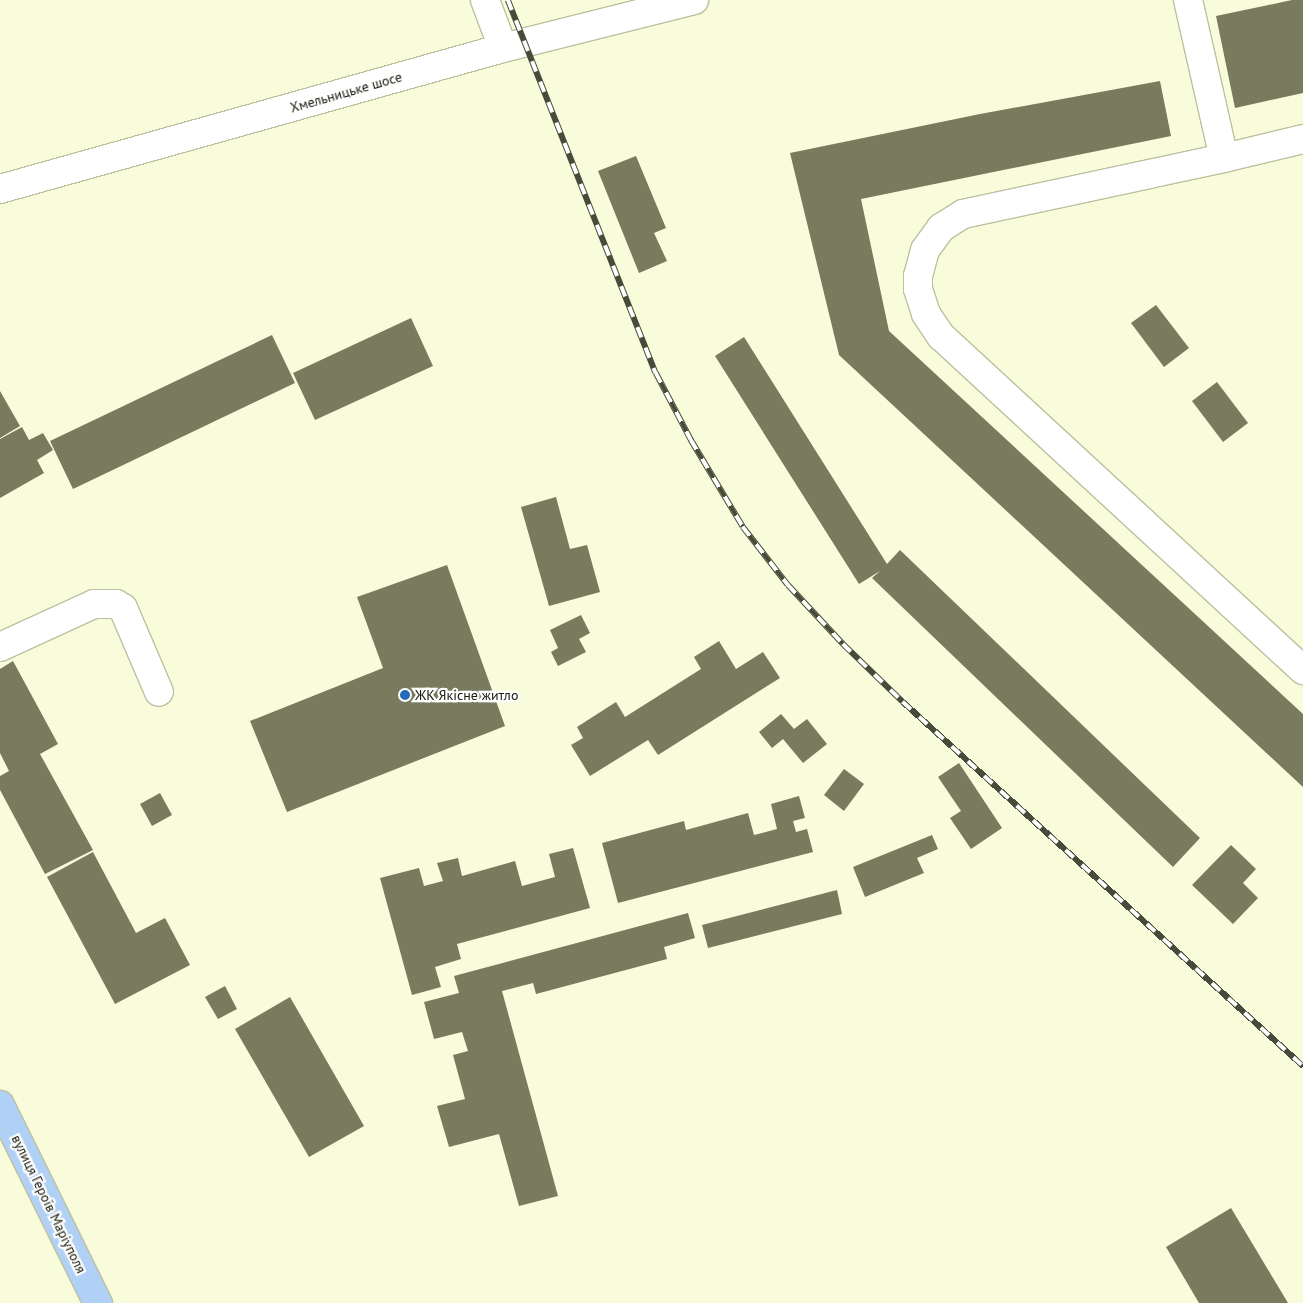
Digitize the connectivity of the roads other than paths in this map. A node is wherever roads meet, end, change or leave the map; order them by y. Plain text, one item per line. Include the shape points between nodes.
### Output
1 (485, 0) edge
2 (694, 0) edge
3 (1188, 0) edge
4 (503, 48) junction
5 (1303, 139) edge
6 (1224, 158) junction
7 (0, 189) edge
8 (0, 647) edge
9 (1303, 670) edge
10 (159, 692) dead end
11 (0, 1105) edge
12 (98, 1303) edge

1 - 4 street
2 - 4 street, Хмельницьке шосе
3 - 6 street
4 - 7 street, Хмельницьке шосе
5 - 6 street
6 - 9 street via 963,214 941,228 925,250 918,289 926,314 941,336
8 - 10 street via 94,604 116,604 123,608
11 - 12 main road, вулиця Героїв Маріуполя

